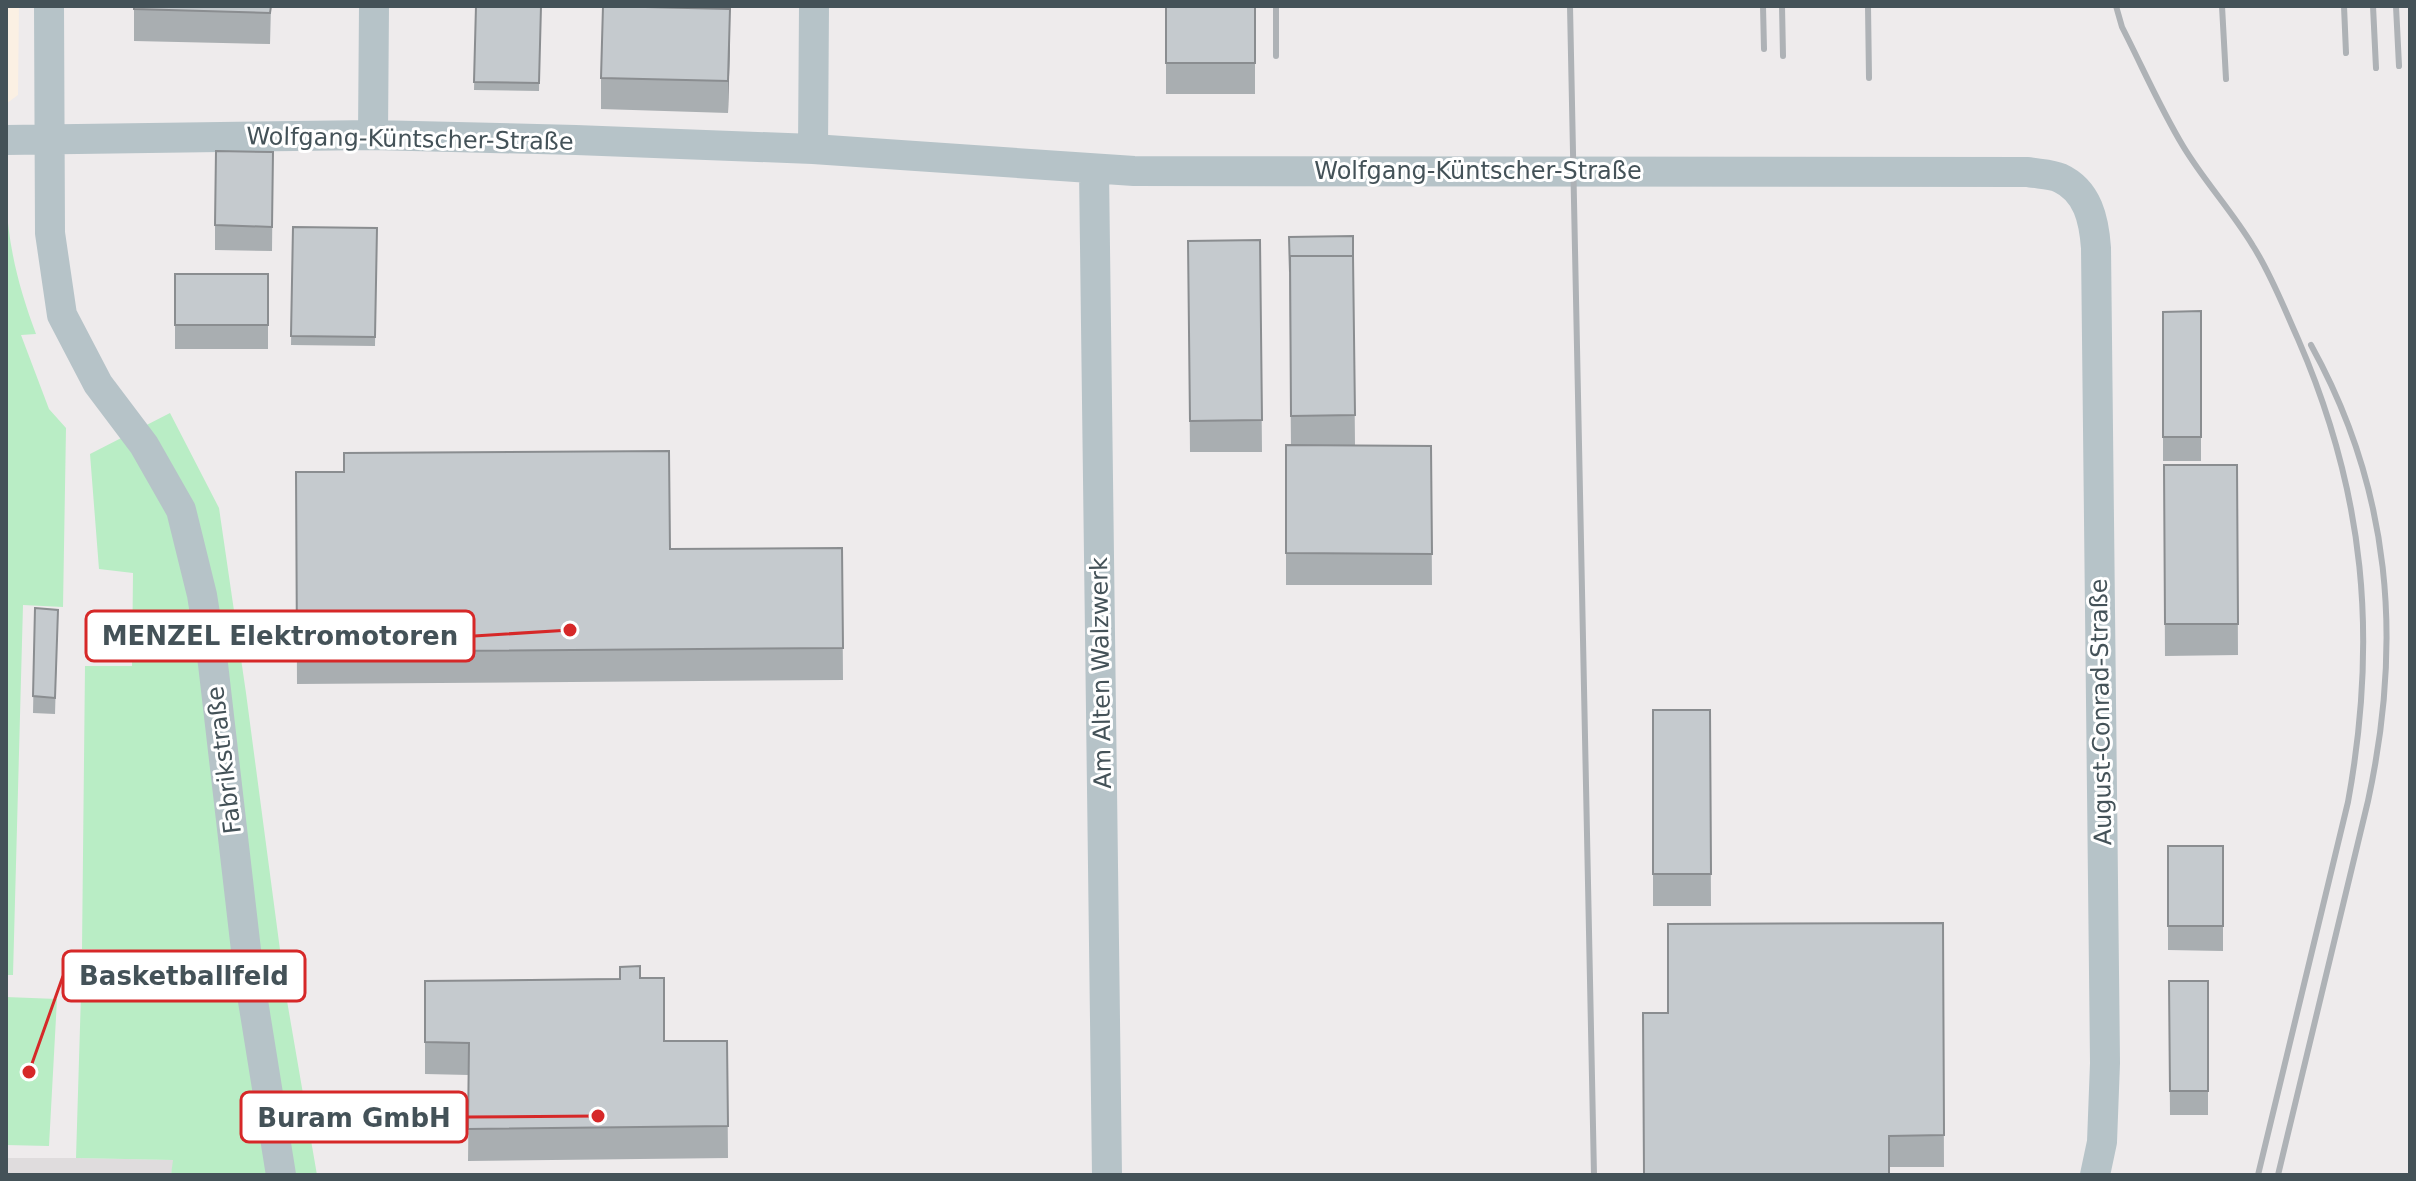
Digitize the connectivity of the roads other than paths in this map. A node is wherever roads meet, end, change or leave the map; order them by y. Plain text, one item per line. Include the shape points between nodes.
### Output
1 (49, 6) edge
2 (374, 6) edge
3 (814, 6) edge
4 (373, 135) junction
5 (49, 139) junction
6 (6, 140) edge
7 (813, 149) junction
8 (1094, 170) junction
9 (2096, 248) joint
10 (281, 1175) edge
11 (1107, 1175) edge
12 (2095, 1175) edge

1 - 5 street, Fabrikstraße
2 - 4 street
3 - 7 street
4 - 5 street, Wolfgang-Küntscher-Straße
4 - 7 street, Wolfgang-Küntscher-Straße
5 - 6 street, Wolfgang-Küntscher-Straße
5 - 10 street, Fabrikstraße via 50,233 62,315 98,384 144,445 181,510 202,595 249,976
7 - 8 street, Wolfgang-Küntscher-Straße
8 - 9 street, Wolfgang-Küntscher-Straße via 2028,172 2060,178 2083,198 2094,219
8 - 11 street, Am Alten Walzwerk
9 - 12 street, August-Conrad-Straße via 2105,1063 2102,1142

